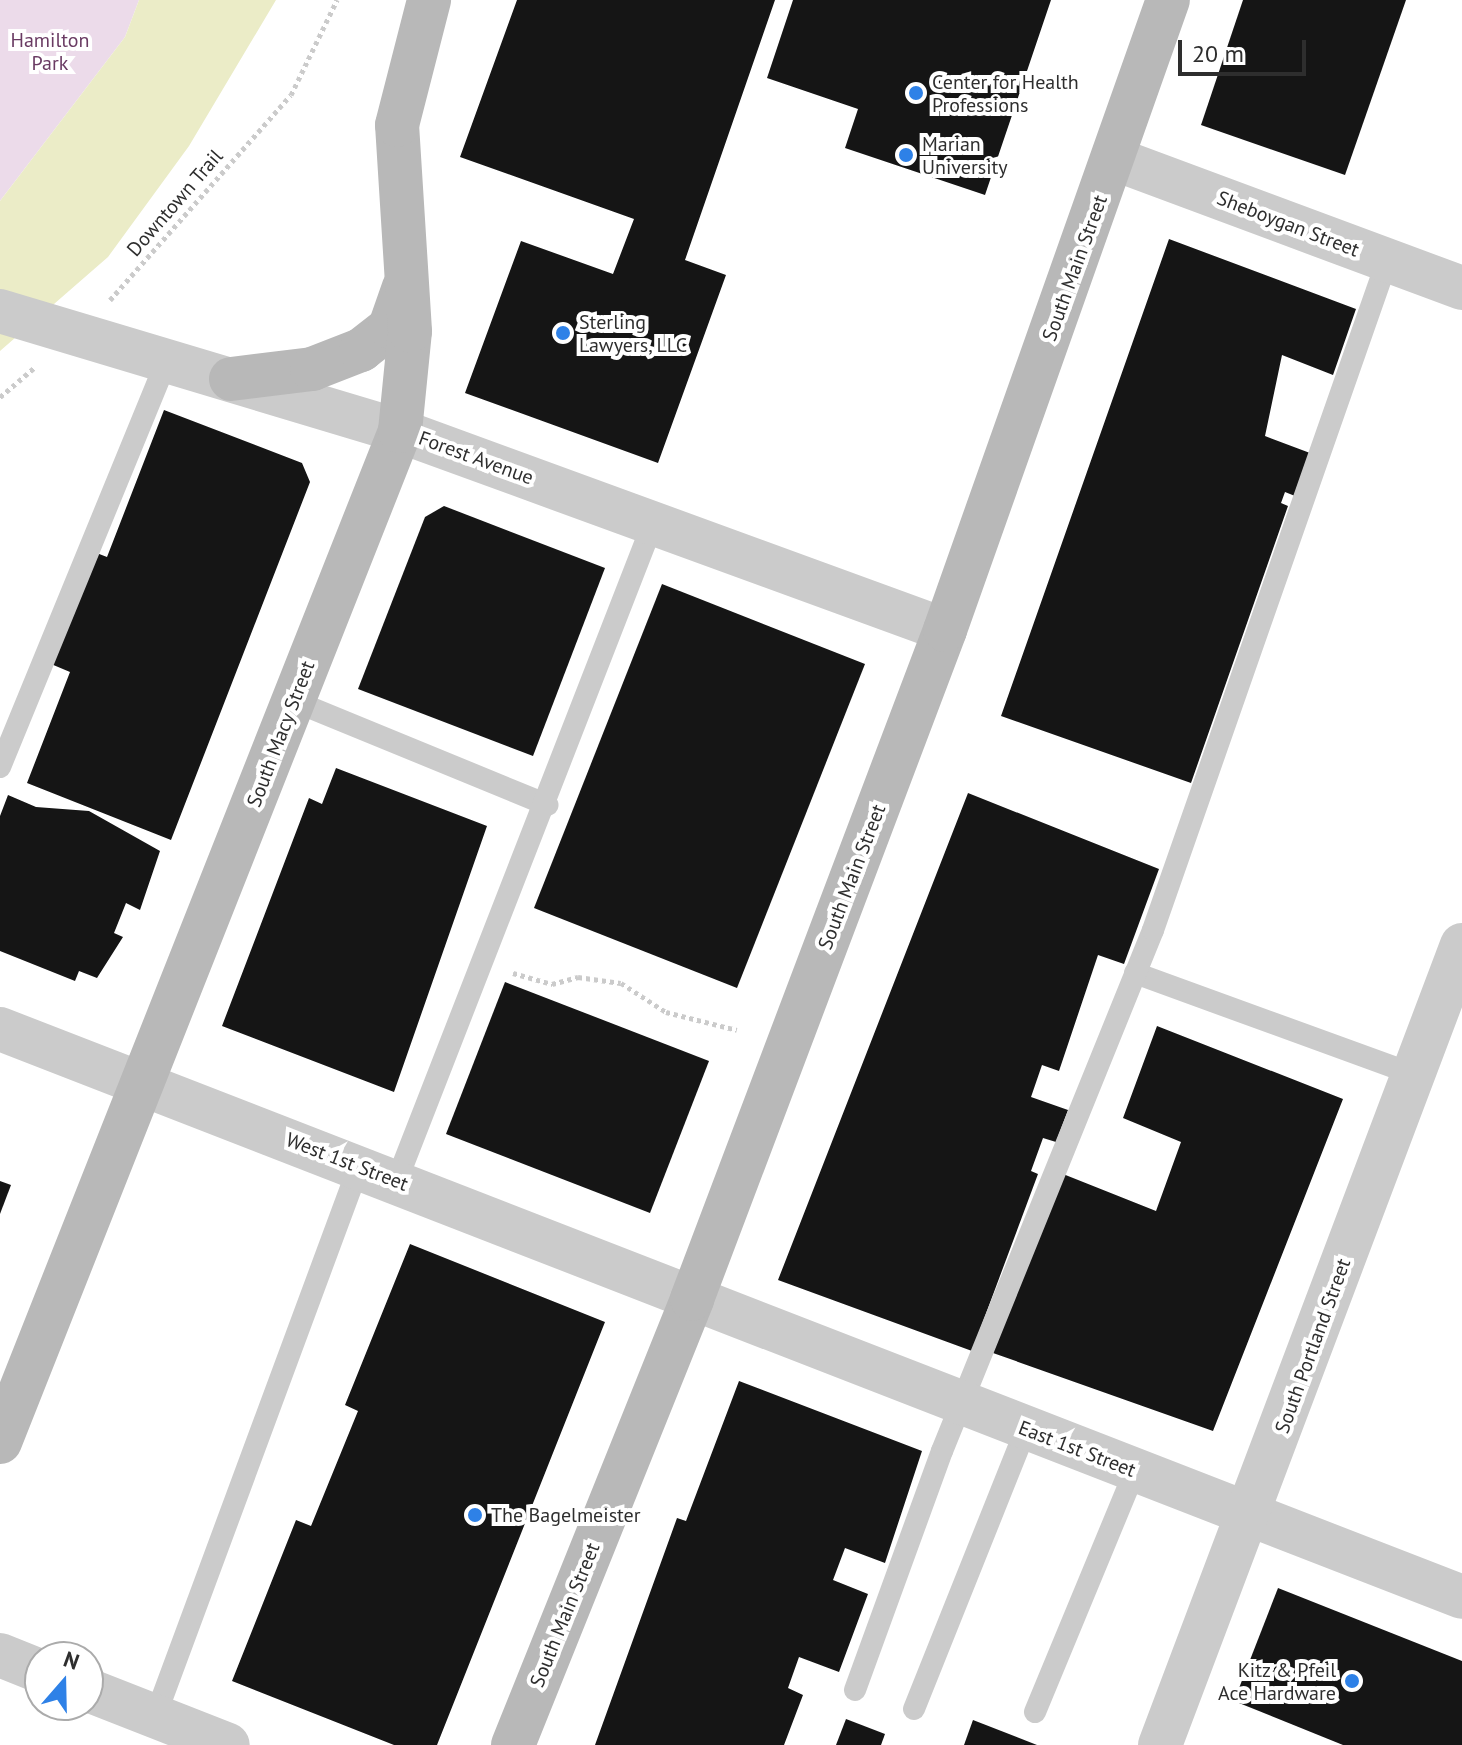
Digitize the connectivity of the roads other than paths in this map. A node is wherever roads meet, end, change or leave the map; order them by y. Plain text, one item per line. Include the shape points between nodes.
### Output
1 (429, 0) edge
2 (1168, 0) edge
3 (1115, 159) junction
4 (1387, 261) junction
5 (407, 277) junction
6 (1462, 288) edge
7 (0, 311) edge
8 (167, 359) junction
9 (231, 379) junction
10 (400, 431) junction
11 (653, 523) junction
12 (945, 630) junction
13 (294, 701) junction
14 (0, 767) edge
15 (548, 805) junction
16 (1462, 945) edge
17 (1135, 973) junction
18 (0, 1029) edge
19 (1415, 1075) junction
20 (144, 1084) junction
21 (378, 1173) junction
22 (692, 1299) junction
23 (962, 1405) junction
24 (1026, 1429) junction
25 (0, 1442) edge
26 (1135, 1471) junction
27 (1251, 1515) junction
28 (1462, 1597) edge
29 (0, 1655) edge
30 (24, 1665) edge
31 (855, 1690) dead end
32 (104, 1696) edge
33 (914, 1709) dead end
34 (1035, 1712) dead end
35 (155, 1717) junction
36 (228, 1745) edge
37 (513, 1745) edge
38 (1160, 1745) edge

1 - 5 street, South Macy Street via 397,125
2 - 3 street, South Main Street
3 - 4 street, Sheboygan Street
3 - 12 street, South Main Street
4 - 6 street, Sheboygan Street
4 - 17 lane
5 - 9 street via 390,327 361,350 312,369
5 - 10 street, South Macy Street
7 - 8 street, Forest Avenue
8 - 9 street, Forest Avenue
8 - 14 lane
9 - 10 street, Forest Avenue
10 - 11 street, Forest Avenue
10 - 13 street, South Macy Street
11 - 12 street, Forest Avenue
11 - 15 lane
12 - 22 street, South Main Street
13 - 15 lane
13 - 20 street, South Macy Street
15 - 21 lane via 485,962
16 - 19 street, South Portland Street
17 - 19 lane
17 - 23 lane
18 - 20 street, West 1st Street
19 - 27 street, South Portland Street
20 - 21 street, West 1st Street
20 - 25 street, South Macy Street
21 - 22 street, West 1st Street
21 - 35 lane
22 - 23 street, East 1st Street
22 - 37 street, South Main Street
23 - 24 street, East 1st Street
23 - 31 lane
24 - 26 street, East 1st Street
24 - 33 lane
26 - 27 street, East 1st Street
26 - 34 lane
27 - 28 street, East 1st Street
27 - 38 street, South Portland Street
29 - 30 street
32 - 35 street
35 - 36 street

